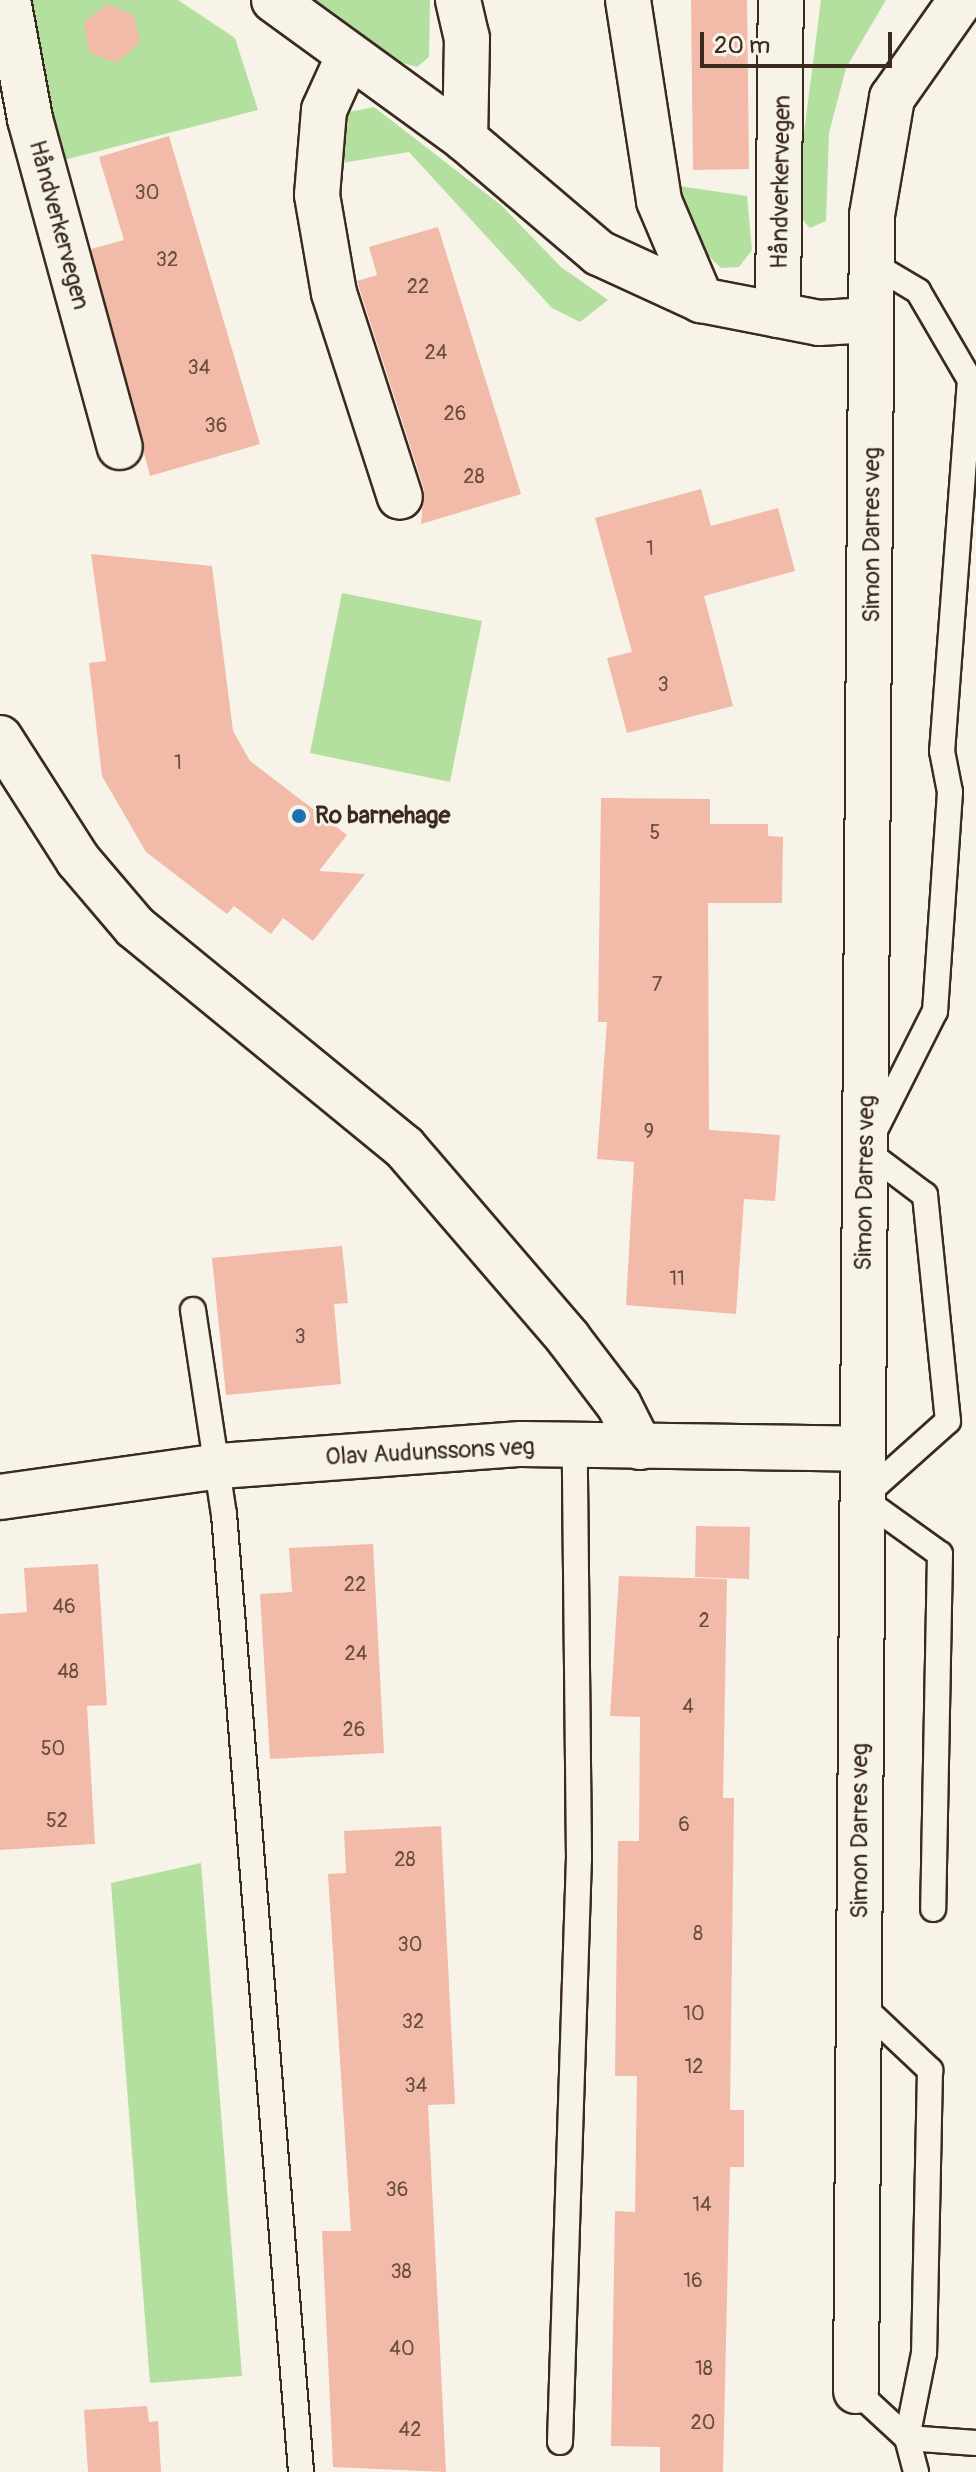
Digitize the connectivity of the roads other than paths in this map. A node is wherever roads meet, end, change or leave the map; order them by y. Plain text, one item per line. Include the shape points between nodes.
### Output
1 (8, 0) edge
2 (274, 0) edge
3 (458, 0) edge
4 (628, 0) edge
5 (781, 0) edge
6 (961, 0) edge
7 (349, 55) junction
8 (465, 139) junction
9 (871, 263) junction
10 (701, 300) junction
11 (778, 315) junction
12 (871, 320) junction
13 (120, 447) dead end
14 (400, 497) dead end
15 (0, 738) edge
16 (865, 1150) junction
17 (193, 1310) dead end
18 (575, 1446) junction
19 (640, 1447) junction
20 (863, 1449) junction
21 (220, 1466) junction
22 (0, 1497) edge
23 (862, 1498) junction
24 (933, 1909) dead end
25 (859, 2003) junction
26 (856, 2391) joint
27 (907, 2438) junction
28 (560, 2442) dead end
29 (976, 2443) edge
30 (301, 2472) edge
31 (916, 2472) edge

1 - 13 street, Håndverkervegen via 30,119
2 - 7 street
3 - 8 street via 467,38
4 - 10 street via 659,201
5 - 11 street, Håndverkervegen
6 - 9 street, Simon Darres veg via 892,98 872,215
7 - 8 street
7 - 14 street via 324,110 317,195 334,293
8 - 10 street via 599,253
9 - 12 street, Simon Darres veg
9 - 16 lane via 918,291 970,380 942,751 950,792 935,1011
10 - 11 street
11 - 12 street
12 - 16 street, Simon Darres veg
15 - 19 street via 78,860 135,927 404,1147 568,1338 619,1405
16 - 20 street, Simon Darres veg
16 - 23 lane via 925,1195 948,1421
17 - 21 lane
18 - 19 street, Olav Audunssons veg
18 - 21 street, Olav Audunssons veg
18 - 28 lane via 579,1874
19 - 20 street, Olav Audunssons veg
20 - 23 street, Simon Darres veg
21 - 22 street, Olav Audunssons veg
21 - 30 lane
23 - 24 lane via 940,1554
23 - 25 street, Simon Darres veg
25 - 26 street, Simon Darres veg
25 - 27 lane via 930,2070 924,2353
26 - 27 lane
27 - 29 lane
27 - 31 lane

